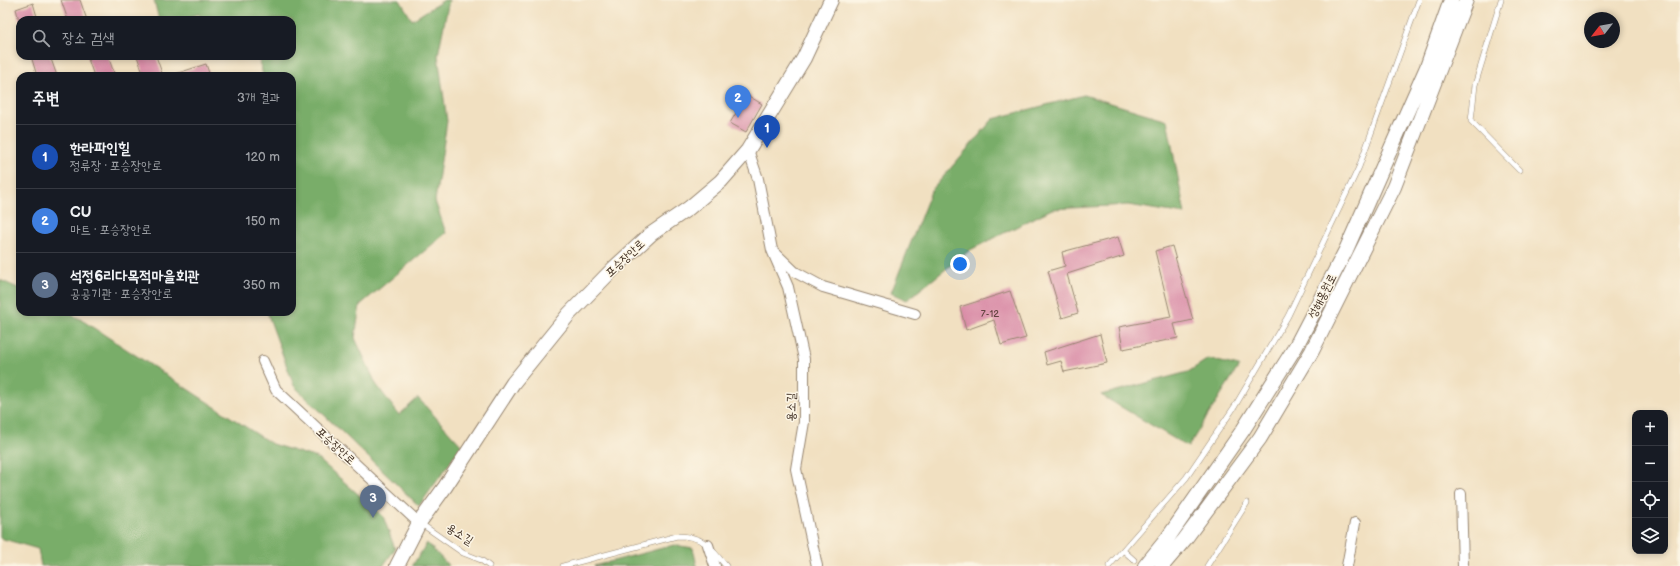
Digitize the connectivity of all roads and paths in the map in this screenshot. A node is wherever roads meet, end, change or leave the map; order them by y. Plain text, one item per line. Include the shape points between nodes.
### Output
1 (831, 0) edge
2 (1419, 0) edge
3 (1451, 0) edge
4 (1466, 0) edge
5 (1501, 0) edge
6 (748, 150) junction
7 (1518, 170) dead end
8 (772, 250) junction
9 (914, 314) dead end
10 (263, 361) dead end
11 (1461, 494) dead end
12 (1247, 503) dead end
13 (419, 523) junction
14 (1354, 523) dead end
15 (708, 545) junction
16 (1124, 551) junction
17 (1140, 563) edge
18 (397, 566) edge
19 (489, 566) edge
20 (564, 566) edge
21 (715, 566) edge
22 (726, 566) edge
23 (817, 566) edge
24 (1110, 566) edge
25 (1162, 566) edge
26 (1207, 566) edge
27 (1347, 566) edge
28 (1463, 566) edge

1 - 6 main road, 포승장안로 via 804,58
2 - 16 lane via 1359,167 1288,316 1235,406 1186,478
3 - 17 main road, 성해홍원로 via 1427,68 1346,250 1296,346 1243,430 1167,539
4 - 25 main road, 성해홍원로 via 1394,187 1312,351 1260,438
5 - 7 lane via 1475,85 1471,121
6 - 8 street, 용소길 via 758,179
6 - 13 main road, 포승장안로 via 721,181 689,208 651,234 569,314 513,383
8 - 9 street via 795,272 823,287
8 - 23 street, 용소길 via 788,287 804,359 804,422 796,469
10 - 13 street, 포승장안로 via 276,390
11 - 28 street
12 - 26 lane
13 - 18 main road, 포승장안로
13 - 19 lane, 용소길 via 463,553
14 - 27 street
15 - 20 lane via 692,536 677,536
15 - 21 street
15 - 22 lane
16 - 17 lane
16 - 24 lane

